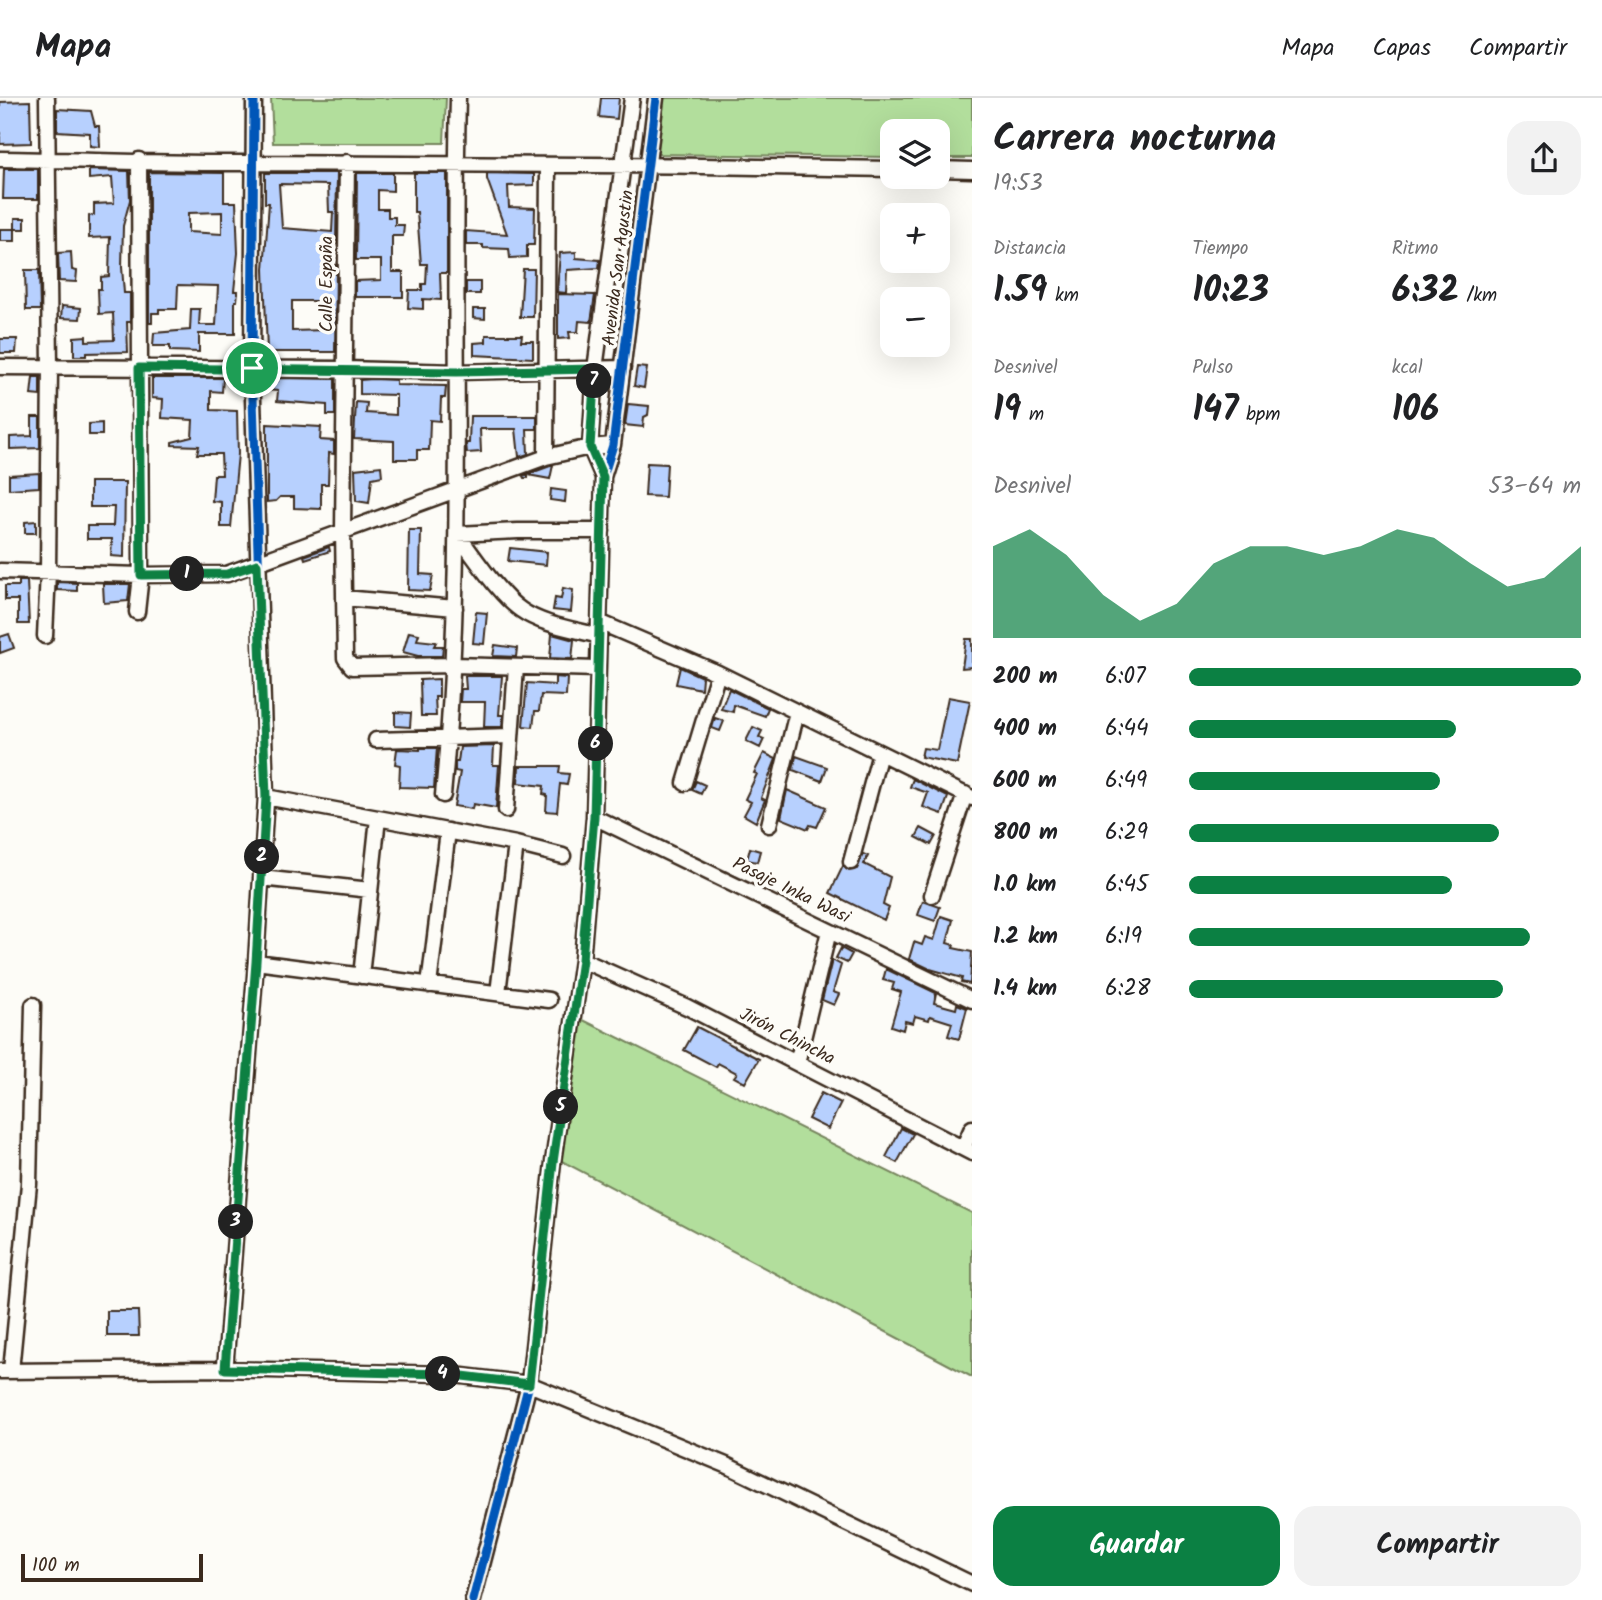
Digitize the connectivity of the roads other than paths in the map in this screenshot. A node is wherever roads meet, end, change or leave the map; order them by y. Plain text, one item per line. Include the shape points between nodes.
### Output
1 (47, 98) edge
2 (254, 98) edge
3 (458, 98) edge
4 (632, 98) edge
5 (656, 98) edge
6 (0, 159) edge
7 (50, 160) junction
8 (139, 160) junction
9 (347, 162) junction
10 (457, 162) junction
11 (252, 163) junction
12 (622, 164) junction
13 (648, 165) junction
14 (548, 166) junction
15 (880, 169) edge
16 (950, 169) edge
17 (972, 170) edge
18 (0, 367) edge
19 (50, 368) junction
20 (139, 368) junction
21 (252, 368) junction
22 (623, 368) junction
23 (346, 369) junction
24 (595, 369) junction
25 (546, 371) junction
26 (457, 372) junction
27 (613, 445) junction
28 (590, 447) junction
29 (546, 457) junction
30 (603, 477) junction
31 (458, 490) junction
32 (343, 531) junction
33 (602, 531) junction
34 (457, 534) junction
35 (257, 564) junction
36 (0, 571) edge
37 (48, 572) junction
38 (141, 575) junction
39 (344, 598) junction
40 (455, 608) junction
41 (137, 612) dead end
42 (599, 629) junction
43 (45, 636) dead end
44 (453, 665) junction
45 (516, 667) junction
46 (598, 668) junction
47 (718, 673) junction
48 (797, 712) junction
49 (511, 736) junction
50 (449, 738) junction
51 (376, 740) dead end
52 (880, 753) junction
53 (685, 783) dead end
54 (443, 795) dead end
55 (968, 796) edge
56 (266, 797) junction
57 (506, 810) dead end
58 (594, 817) junction
59 (378, 818) junction
60 (769, 825) dead end
61 (449, 831) junction
62 (516, 844) junction
63 (562, 856) dead end
64 (851, 862) dead end
65 (261, 878) junction
66 (370, 890) junction
67 (932, 895) dead end
68 (829, 931) junction
69 (582, 960) junction
70 (256, 962) junction
71 (361, 976) junction
72 (429, 985) junction
73 (498, 993) junction
74 (549, 1000) dead end
75 (972, 1000) edge
76 (33, 1005) dead end
77 (797, 1063) junction
78 (972, 1128) edge
79 (967, 1151) edge
80 (225, 1369) junction
81 (5, 1371) edge
82 (529, 1384) junction
83 (972, 1584) edge
84 (473, 1600) edge

1 - 7 street
2 - 11 street
3 - 10 street
4 - 12 street, Avenida San Agustin
5 - 13 street, Avenida San Agustin
6 - 7 street
7 - 8 street
7 - 19 street
8 - 11 street
8 - 20 street
9 - 10 street
9 - 11 street
9 - 23 street, Calle España
10 - 14 street
10 - 26 street
11 - 21 street
12 - 13 street
12 - 14 street
12 - 24 street, Avenida San Agustin
13 - 15 street
13 - 22 street, Avenida San Agustin
14 - 25 street
16 - 17 street
18 - 19 street
19 - 20 street
19 - 37 street
20 - 21 street
20 - 38 street
21 - 23 street
21 - 35 street
22 - 24 street
22 - 27 street, Avenida San Agustin
23 - 26 street
23 - 32 street, Calle España
24 - 25 street
24 - 28 street, Avenida San Agustin
25 - 26 street
25 - 29 street
26 - 31 street
27 - 28 street
27 - 30 street, Avenida San Agustin
28 - 29 street
28 - 30 street
29 - 31 street
30 - 33 street, Avenida San Agustin
31 - 32 street
31 - 34 street
32 - 35 street
32 - 39 street, Calle España
33 - 34 street
33 - 42 street, Avenida San Agustin
34 - 40 street
34 - 42 street via 522,611 541,620
35 - 38 street via 227,574
35 - 56 street
36 - 37 street
37 - 38 street
37 - 43 street
38 - 41 street
39 - 40 street
39 - 44 street, Calle España via 345,658 352,667
40 - 44 street
42 - 46 street, Avenida San Agustin
42 - 47 street
44 - 45 street
44 - 50 street
45 - 46 street
45 - 49 street
46 - 58 street, Avenida San Agustin
47 - 48 street
47 - 53 street
48 - 52 street
48 - 60 street
49 - 50 street
49 - 57 street
50 - 51 street
50 - 54 street
52 - 55 street
52 - 64 street
55 - 67 street
56 - 59 street
56 - 65 street
58 - 68 street, Pasaje Inka Wasi
58 - 69 street, Avenida San Agustin
59 - 61 street
59 - 66 street
61 - 62 street
61 - 72 street
62 - 63 street
62 - 73 street
65 - 66 street
65 - 70 street
66 - 71 street
68 - 75 street, Pasaje Inka Wasi
68 - 77 street
69 - 77 street, Jirón Chincha
69 - 82 street, Avenida San Agustin via 553,1162
70 - 71 street
70 - 80 street
71 - 72 street
72 - 73 street
73 - 74 street
76 - 81 street via 29,1184
77 - 79 street, Jirón Chincha
78 - 79 street
80 - 81 street
80 - 82 street via 446,1374
82 - 83 street via 726,1465
82 - 84 street, Avenida San Agustin

